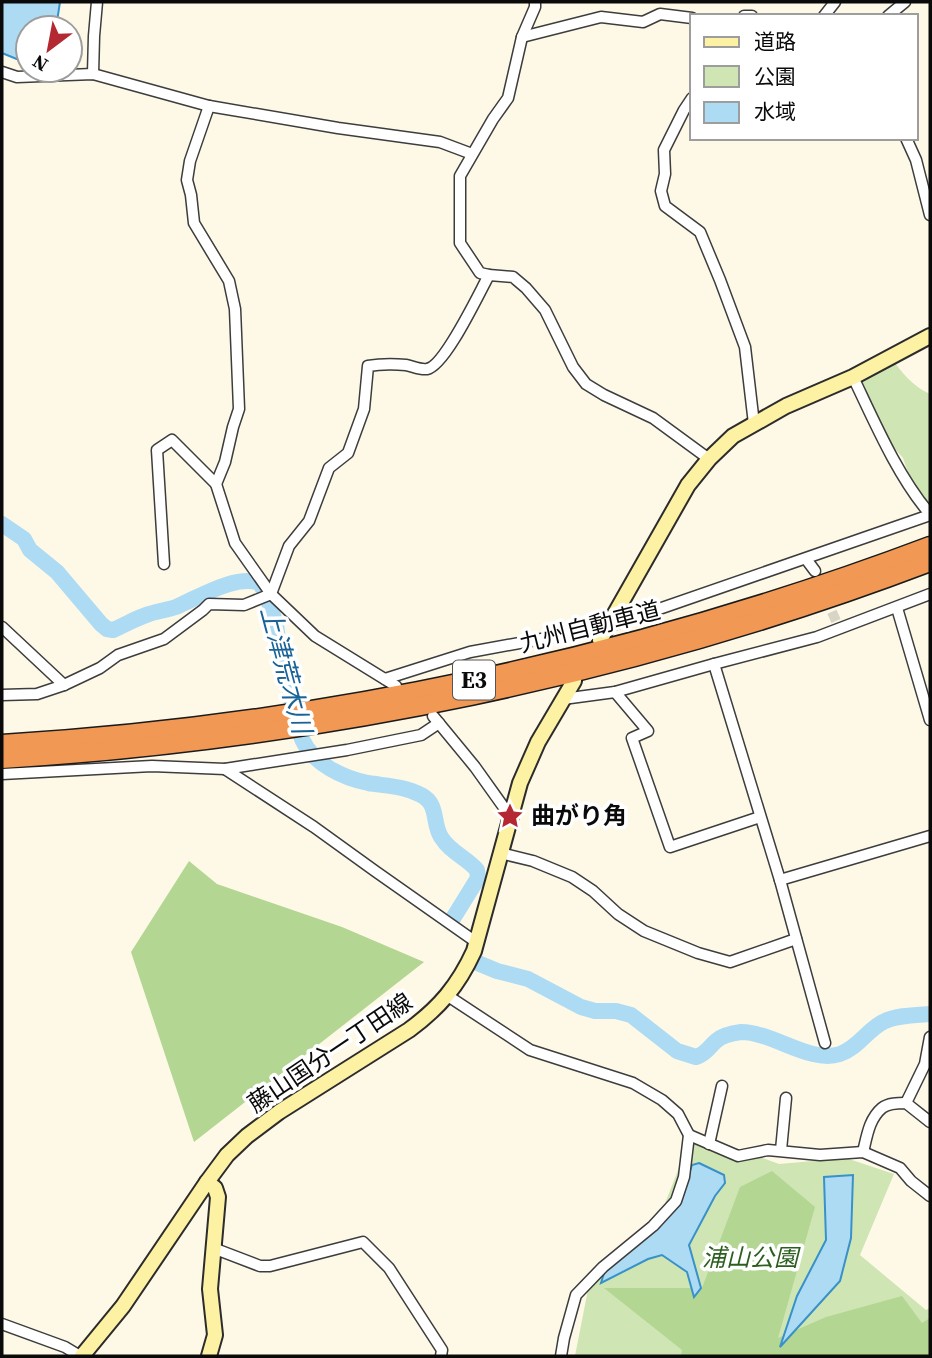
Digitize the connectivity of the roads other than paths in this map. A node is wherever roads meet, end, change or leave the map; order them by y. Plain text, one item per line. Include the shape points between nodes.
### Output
1 (97, 2) edge
2 (534, 2) edge
3 (905, 2) edge
4 (890, 14) edge
5 (690, 18) edge
6 (522, 37) junction
7 (2, 72) edge
8 (93, 74) junction
9 (690, 101) edge
10 (209, 106) junction
11 (907, 140) edge
12 (472, 154) junction
13 (930, 215) edge
14 (489, 275) junction
15 (930, 336) edge
16 (853, 377) junction
17 (754, 424) junction
18 (709, 459) junction
19 (216, 484) junction
20 (930, 515) edge
21 (930, 546) edge
22 (806, 559) junction
23 (930, 562) edge
24 (164, 564) dead end
25 (815, 572) dead end
26 (271, 594) junction
27 (930, 594) edge
28 (897, 608) junction
29 (2, 626) edge
30 (604, 634) junction
31 (713, 664) junction
32 (385, 679) junction
33 (574, 681) dead end
34 (64, 685) junction
35 (396, 686) dead end
36 (615, 692) junction
37 (2, 695) edge
38 (563, 699) junction
39 (930, 720) edge
40 (2, 744) edge
41 (2, 759) edge
42 (225, 769) junction
43 (2, 774) edge
44 (510, 816) junction
45 (760, 817) junction
46 (930, 836) edge
47 (500, 853) junction
48 (780, 880) junction
49 (796, 939) junction
50 (476, 942) junction
51 (448, 996) junction
52 (930, 1037) edge
53 (825, 1043) dead end
54 (722, 1086) dead end
55 (786, 1098) dead end
56 (906, 1102) junction
57 (930, 1122) edge
58 (689, 1135) junction
59 (709, 1143) junction
60 (781, 1150) junction
61 (863, 1152) junction
62 (207, 1182) junction
63 (930, 1196) edge
64 (213, 1248) junction
65 (2, 1324) edge
66 (81, 1356) edge
67 (209, 1356) edge
68 (441, 1356) edge
69 (561, 1356) edge

1 - 8 street
2 - 6 street
3 - 4 street
5 - 6 street via 660,13 643,22 601,16
6 - 12 street via 508,97
7 - 8 street via 17,77
8 - 10 street
9 - 17 street via 664,150 662,191 665,206 701,232 720,280 745,347
10 - 12 street via 440,142
10 - 19 street via 187,180 194,223 229,281 235,309 239,410
11 - 13 street
12 - 14 street via 460,176 460,243 480,273
14 - 18 street via 513,277 526,288 545,310 586,384 653,418
14 - 26 street via 435,366 368,366 364,409 348,453 329,468 309,521 289,545
15 - 16 main road
16 - 17 main road
16 - 20 street via 879,431
17 - 18 main road
18 - 30 main road via 688,485
19 - 24 street via 172,440 157,450
19 - 26 street via 235,543
20 - 22 street
21 - 40 highway, 九州自動車道 / E3 via 713,620 455,684 262,718
22 - 25 street
22 - 30 street
23 - 41 highway, 九州自動車道 / E3 via 718,634 458,699 265,732
26 - 32 street via 315,636
26 - 34 street via 244,605 209,604 164,639 118,655
27 - 28 street
28 - 31 street via 817,637
28 - 39 street
29 - 34 street
30 - 32 street via 470,652
31 - 36 street
31 - 45 street
32 - 35 street
33 - 38 main road, 藤山国分一丁田線
34 - 37 street via 37,694
36 - 38 street
36 - 45 street via 648,731 632,738 670,847
38 - 44 main road, 藤山国分一丁田線 via 530,759
42 - 43 street via 152,766
42 - 44 street via 421,735 436,719
42 - 50 street
44 - 47 main road, 藤山国分一丁田線
45 - 48 street
46 - 48 street
47 - 49 street via 572,877 644,931 698,953 730,962
47 - 50 main road, 藤山国分一丁田線
48 - 49 street
49 - 53 street
50 - 51 main road, 藤山国分一丁田線
51 - 58 street via 530,1050 632,1083 662,1100 678,1114
51 - 62 main road, 藤山国分一丁田線 via 408,1030 247,1136
52 - 56 street via 925,1064
54 - 59 street
55 - 60 street
56 - 57 street
56 - 61 street via 883,1107 869,1127
58 - 59 street
58 - 69 street via 676,1201 576,1294
59 - 60 street via 738,1156
60 - 61 street via 820,1155
61 - 63 street via 900,1168
62 - 64 main road via 218,1197
62 - 66 main road, 藤山国分一丁田線 via 136,1288
64 - 67 main road via 210,1289 215,1335
64 - 68 street via 270,1266 363,1242 389,1268 442,1350
65 - 66 street

